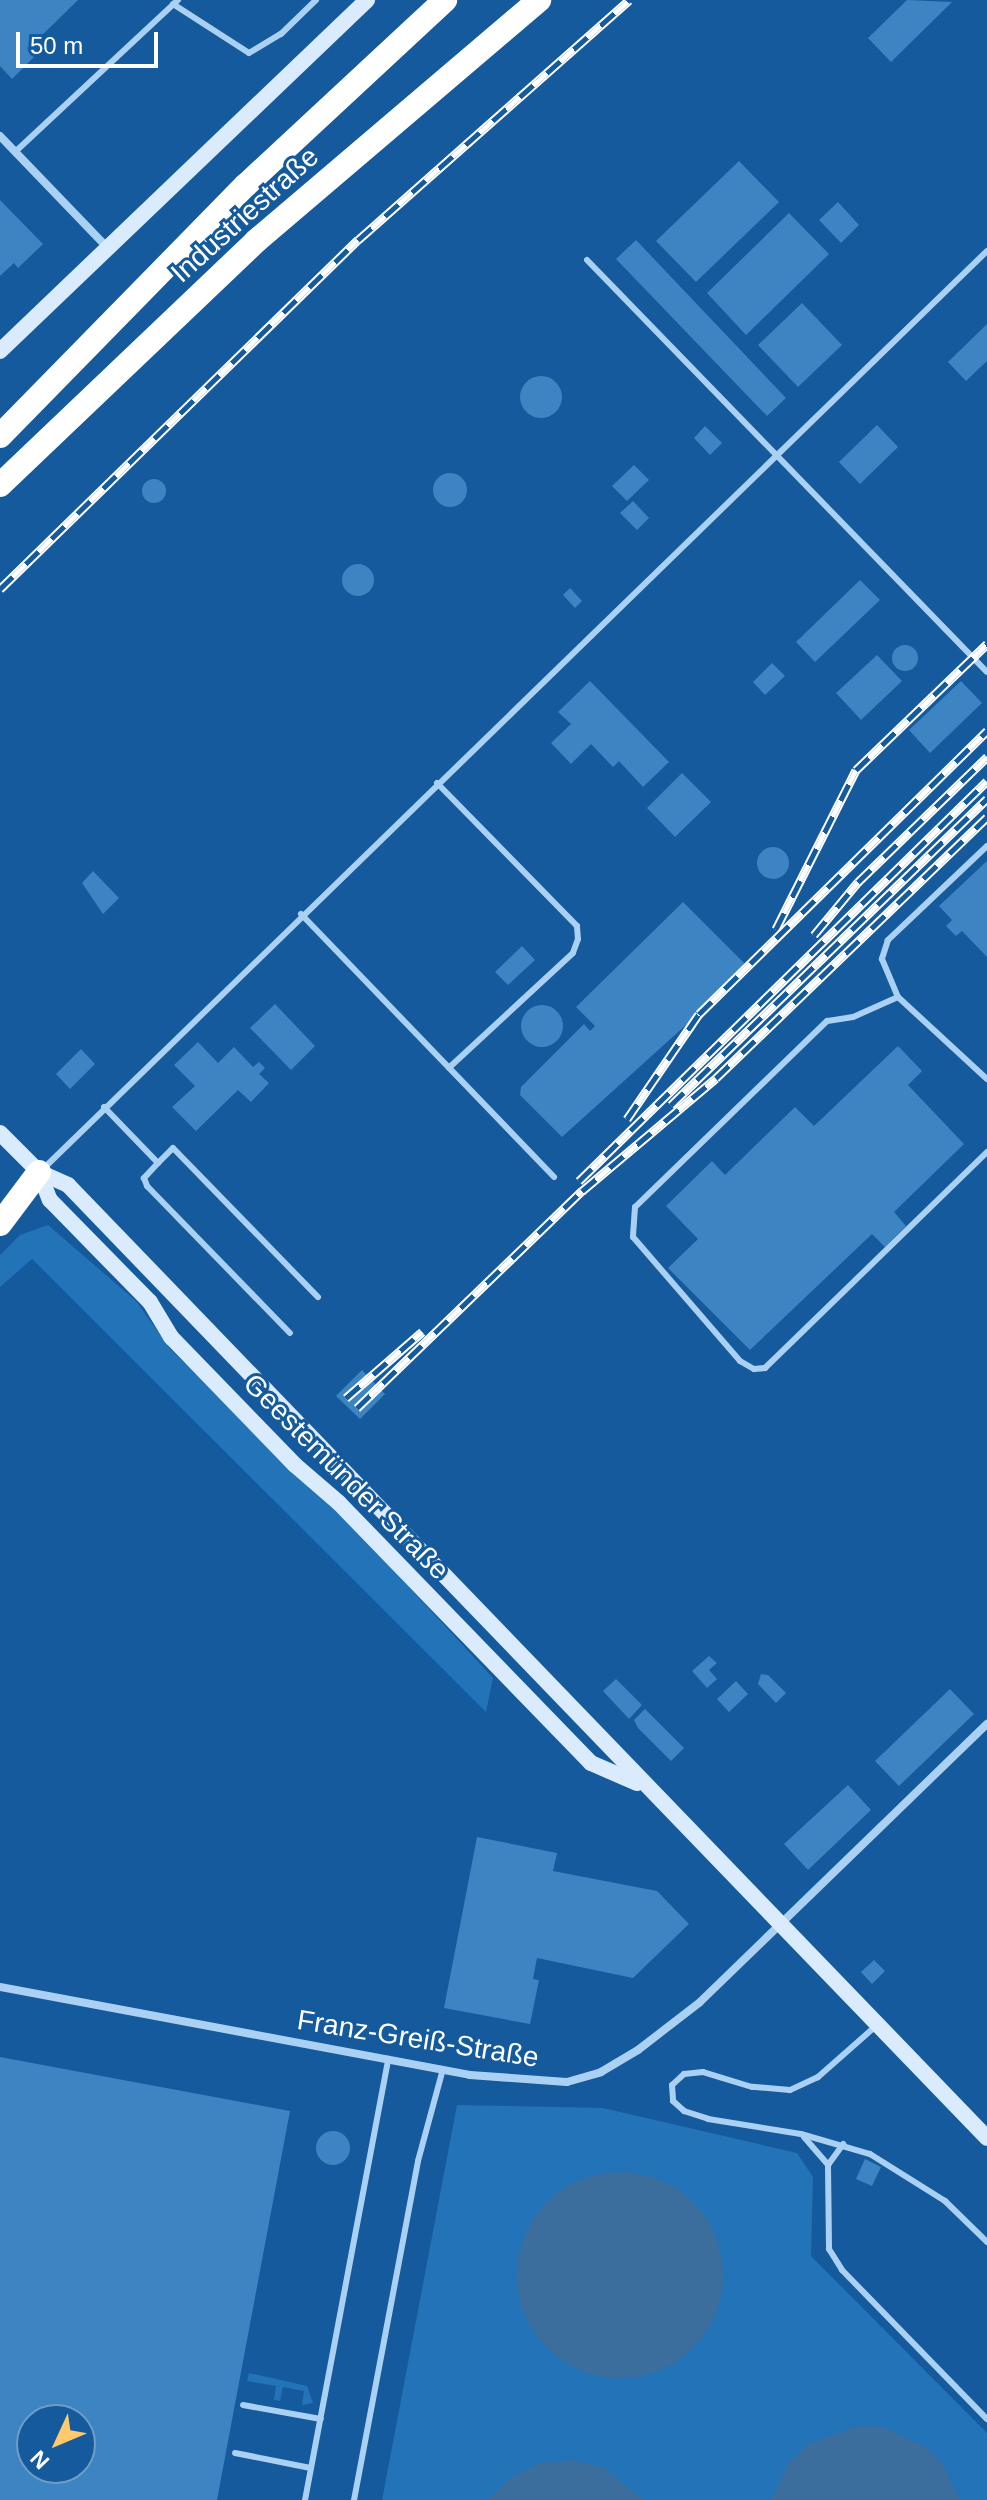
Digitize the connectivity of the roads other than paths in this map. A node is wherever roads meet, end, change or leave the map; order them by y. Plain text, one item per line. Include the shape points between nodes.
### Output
1 (316, 0) edge
2 (367, 0) edge
3 (445, 0) edge
4 (539, 0) edge
5 (176, 2) edge
6 (0, 136) edge
7 (15, 152) junction
8 (107, 247) junction
9 (987, 251) edge
10 (587, 260) dead end
11 (0, 351) edge
12 (0, 436) edge
13 (776, 455) junction
14 (0, 485) edge
15 (987, 672) edge
16 (437, 783) junction
17 (987, 846) edge
18 (301, 914) junction
19 (898, 997) junction
20 (449, 1068) junction
21 (987, 1079) edge
22 (104, 1107) junction
23 (0, 1133) edge
24 (987, 1152) edge
25 (158, 1163) junction
26 (39, 1172) junction
27 (554, 1177) dead end
28 (0, 1197) edge
29 (0, 1224) edge
30 (318, 1297) dead end
31 (290, 1333) dead end
32 (987, 1724) edge
33 (646, 1787) junction
34 (780, 1927) junction
35 (0, 1987) edge
36 (877, 2025) junction
37 (388, 2059) junction
38 (443, 2069) junction
39 (801, 2134) junction
40 (987, 2138) edge
41 (843, 2144) junction
42 (828, 2165) junction
43 (987, 2242) edge
44 (243, 2405) dead end
45 (321, 2419) junction
46 (987, 2419) edge
47 (235, 2453) dead end
48 (311, 2468) junction
49 (305, 2500) edge
50 (354, 2500) edge

1 - 5 lane via 281,34 249,53
2 - 8 street
3 - 12 highway, Industriestraße via 246,185
4 - 14 highway, Industriestraße via 256,241
5 - 7 lane
6 - 7 street
7 - 8 street
8 - 11 street
9 - 13 lane
10 - 13 lane
13 - 15 lane
13 - 16 lane
16 - 18 lane
16 - 20 lane via 577,926 578,939 573,953
17 - 19 lane via 888,940 882,959
18 - 20 lane
18 - 22 lane
19 - 21 lane
19 - 24 lane via 853,1017 827,1021 635,1207 633,1237 740,1361 765,1368
20 - 27 lane
22 - 25 lane
22 - 26 lane
23 - 26 street, Geestemünder Straße
25 - 30 lane via 173,1148
25 - 31 lane via 144,1178 147,1186
26 - 28 highway
26 - 29 highway
26 - 33 street, Geestemünder Straße via 68,1185
26 - 33 street, Geestemünder Straße via 50,1200 150,1302 171,1337 295,1465 339,1503 591,1763
32 - 34 street
33 - 34 street, Geestemünder Straße
34 - 36 street, Geestemünder Straße
34 - 38 street, Franz-Greiß-Straße via 700,2002 601,2072 567,2082 532,2083
35 - 37 street, Franz-Greiß-Straße
36 - 39 lane via 818,2077 790,2090 752,2087 703,2072 684,2074 672,2085 673,2101 684,2111
36 - 40 street, Geestemünder Straße
37 - 38 street, Franz-Greiß-Straße
37 - 45 lane
38 - 50 lane via 418,2161
39 - 41 lane
39 - 42 lane
41 - 42 lane
41 - 43 lane via 870,2154 945,2201
42 - 46 lane via 829,2249 842,2270
44 - 45 lane
45 - 48 lane
47 - 48 lane
48 - 49 lane

